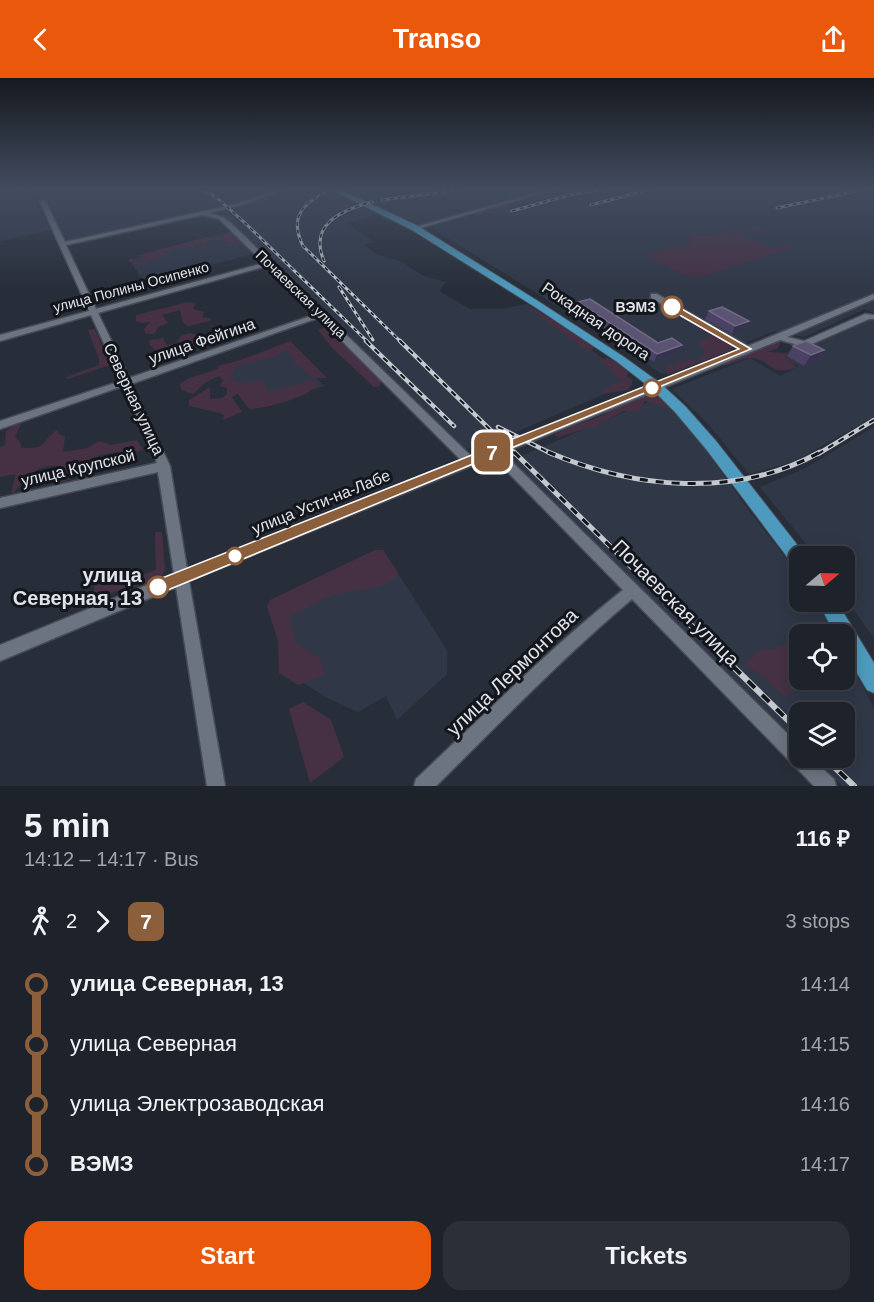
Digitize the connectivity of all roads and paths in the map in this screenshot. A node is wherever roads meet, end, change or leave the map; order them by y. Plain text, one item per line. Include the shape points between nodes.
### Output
1 (53, 222) edge
2 (162, 222) edge
3 (225, 222) edge
4 (403, 222) edge
5 (437, 222) edge
6 (415, 228) junction
7 (64, 244) junction
8 (270, 263) junction
9 (654, 296) dead end
10 (874, 296) edge
11 (93, 312) junction
12 (874, 317) edge
13 (310, 320) dead end
14 (0, 338) edge
15 (779, 338) junction
16 (747, 349) junction
17 (126, 382) junction
18 (656, 386) junction
19 (0, 425) edge
20 (494, 451) junction
21 (469, 461) junction
22 (164, 466) junction
23 (0, 503) edge
24 (789, 547) edge
25 (180, 578) junction
26 (633, 590) junction
27 (833, 612) edge
28 (0, 653) edge
29 (874, 683) edge
30 (216, 786) edge
31 (423, 786) edge
32 (827, 786) edge

1 - 7 street, Северная улица
2 - 7 street
3 - 8 street, Почаевская улица
4 - 6 main road, Рокадная дорога
5 - 6 street
6 - 18 main road, Рокадная дорога via 620,358
7 - 11 street, Северная улица
8 - 11 street, улица Полины Осипенко
8 - 21 street, Почаевская улица
9 - 16 street
10 - 15 street, улица Усти-на-Лабе
11 - 14 street, улица Полины Осипенко
11 - 17 street, Северная улица
12 - 15 street via 868,316 806,344
13 - 17 street, улица Фейгина
15 - 16 street, улица Усти-на-Лабе
16 - 18 street, улица Усти-на-Лабе
17 - 19 street, улица Фейгина
17 - 22 street, Северная улица
18 - 20 street, улица Усти-на-Лабе
18 - 24 main road, Рокадная дорога via 711,445
20 - 21 street, улица Усти-на-Лабе
20 - 26 street, Почаевская улица
21 - 25 street, улица Усти-на-Лабе
22 - 23 street, улица Крупской
22 - 25 street, Северная улица
25 - 28 street, улица Усти-на-Лабе
25 - 30 street, Северная улица
26 - 31 street, улица Лермонтова
26 - 32 street, Почаевская улица
27 - 29 main road

